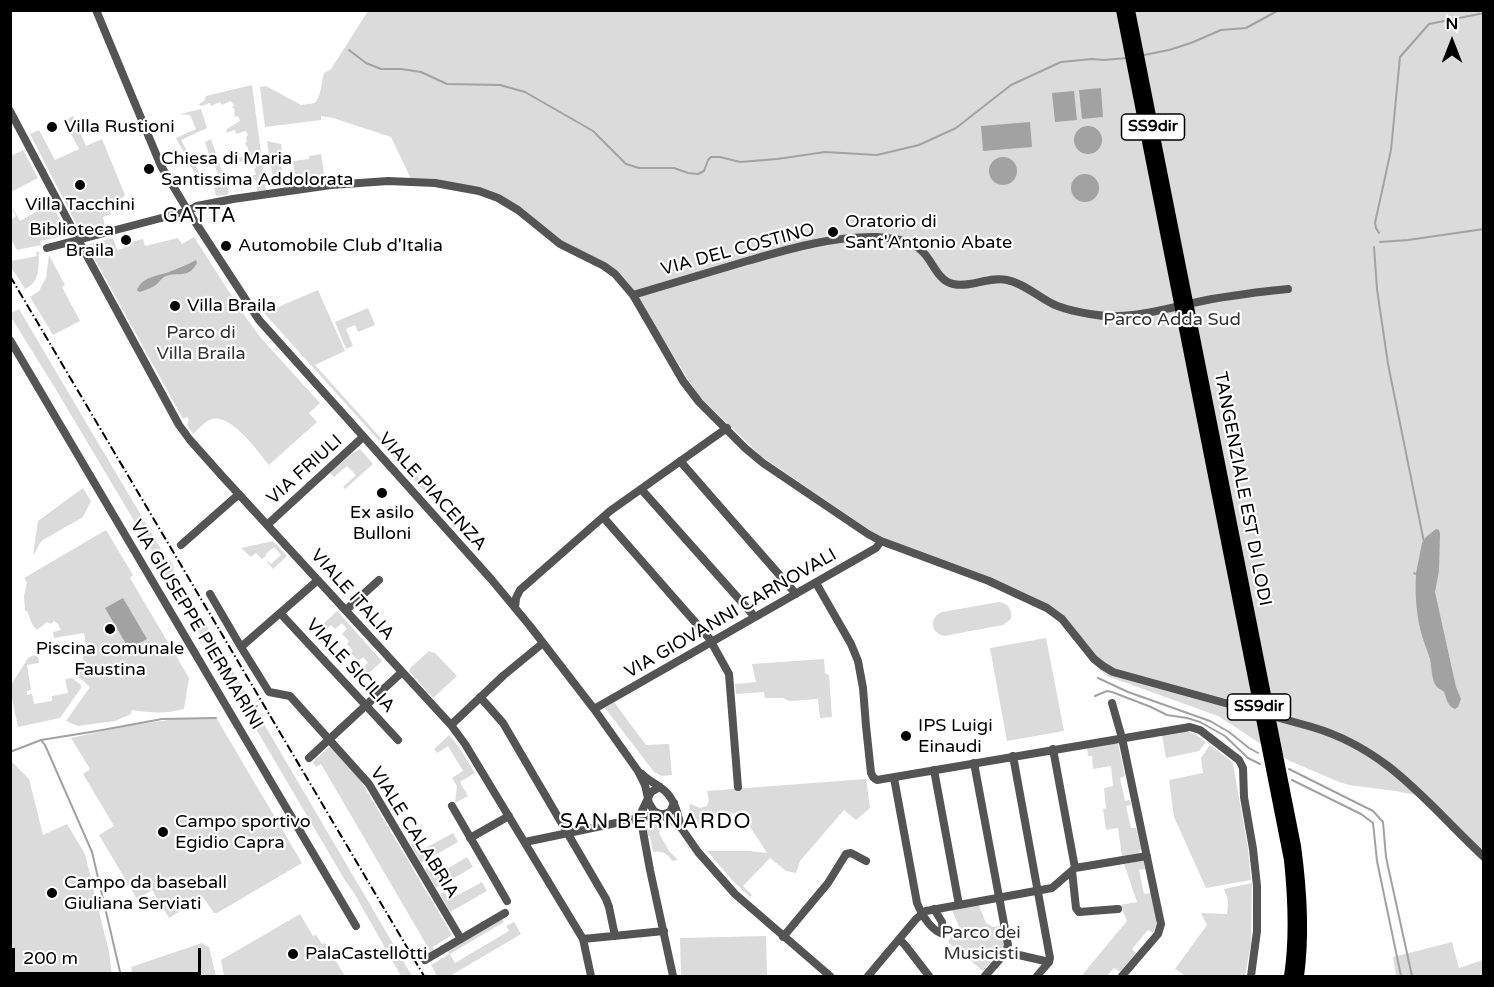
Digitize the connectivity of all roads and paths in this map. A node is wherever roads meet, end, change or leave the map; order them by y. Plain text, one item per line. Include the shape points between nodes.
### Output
1 (96, 10) edge
2 (1121, 10) edge
3 (1130, 10) edge
4 (1134, 56) junction
5 (10, 111) edge
6 (1163, 201) junction
7 (188, 211) junction
8 (78, 239) junction
9 (47, 248) dead end
10 (1288, 289) dead end
11 (633, 295) junction
12 (10, 340) edge
13 (727, 428) junction
14 (363, 437) junction
15 (680, 462) junction
16 (641, 489) junction
17 (239, 494) junction
18 (603, 517) junction
19 (267, 525) junction
20 (880, 541) junction
21 (181, 545) dead end
22 (318, 580) junction
23 (379, 580) dead end
24 (816, 583) junction
25 (520, 590) junction
26 (502, 591) junction
27 (210, 594) dead end
28 (796, 594) junction
29 (515, 608) junction
30 (346, 610) junction
31 (280, 613) junction
32 (755, 617) junction
33 (711, 642) junction
34 (543, 643) junction
35 (241, 647) junction
36 (402, 672) junction
37 (480, 697) junction
38 (1112, 703) dead end
39 (366, 705) junction
40 (594, 709) junction
41 (451, 725) junction
42 (1122, 738) junction
43 (329, 739) junction
44 (398, 740) dead end
45 (1053, 749) junction
46 (1013, 756) junction
47 (309, 758) dead end
48 (974, 763) junction
49 (934, 770) junction
50 (638, 771) junction
51 (894, 777) junction
52 (738, 787) dead end
53 (660, 788) junction
54 (648, 798) junction
55 (674, 803) junction
56 (452, 806) dead end
57 (659, 814) junction
58 (509, 816) junction
59 (641, 819) junction
60 (682, 829) junction
61 (567, 834) junction
62 (470, 838) junction
63 (525, 842) junction
64 (1147, 856) junction
65 (1484, 857) edge
66 (866, 861) dead end
67 (1073, 870) junction
68 (1039, 890) junction
69 (1000, 897) junction
70 (507, 901) dead end
71 (959, 904) junction
72 (934, 909) junction
73 (1118, 909) dead end
74 (505, 913) dead end
75 (922, 913) junction
76 (356, 926) dead end
77 (664, 931) junction
78 (615, 936) junction
79 (783, 937) junction
80 (461, 939) junction
81 (583, 939) junction
82 (899, 939) junction
83 (1005, 951) junction
84 (425, 960) dead end
85 (1049, 963) junction
86 (591, 976) edge
87 (673, 976) edge
88 (830, 976) edge
89 (868, 976) edge
90 (929, 976) edge
91 (985, 976) edge
92 (1037, 976) edge
93 (1123, 976) edge
94 (1251, 976) edge
95 (1289, 976) edge
96 (1299, 976) edge

1 - 7 street, VIALE PIACENZA via 156,156
2 - 4 highway, TANGENZIALE EST DI LODI / SS9dir
3 - 4 highway, TANGENZIALE EST DI LODI / SS9dir
4 - 6 highway, TANGENZIALE EST DI LODI / SS9dir
5 - 8 street, VIALE ITALIA
6 - 95 highway, TANGENZIALE EST DI LODI / SS9dir via 1289,860 1293,918
6 - 96 highway, TANGENZIALE EST DI LODI / SS9dir via 1296,846 1302,905
7 - 8 street
7 - 11 street via 232,199 332,185 396,181 479,191 505,202 560,244 604,266
7 - 14 street, VIALE PIACENZA via 260,320
8 - 9 street
8 - 17 street, VIALE ITALIA via 179,425
10 - 11 street, VIA DEL COSTINO via 1111,317 1054,305 1010,280 950,284 918,247 876,237 828,241 782,251
11 - 13 street via 688,389
12 - 76 street, VIA GIUSEPPE PIERMARINI
13 - 15 street
13 - 20 street via 763,463
14 - 19 street, VIA FRIULI
14 - 26 street, VIALE PIACENZA
15 - 16 street
15 - 28 street
16 - 18 street
16 - 32 street
17 - 19 street, VIALE ITALIA
17 - 21 street
18 - 25 street
18 - 33 street
19 - 22 street, VIALE ITALIA
20 - 24 street, VIA GIOVANNI CARNOVALI via 876,548
20 - 65 street via 989,581 1047,608 1062,619 1094,659 1113,672 1336,735 1397,772
22 - 30 street, VIALE ITALIA
22 - 31 street
23 - 30 street
24 - 28 street, VIA GIOVANNI CARNOVALI
24 - 51 street via 858,661 871,773 879,780
25 - 26 street
25 - 29 street
26 - 29 street, VIALE PIACENZA
27 - 35 street, VIALE CALABRIA
28 - 32 street, VIA GIOVANNI CARNOVALI
29 - 34 street, VIALE PIACENZA
30 - 36 street, VIALE ITALIA
31 - 35 street
31 - 39 street, VIALE SICILIA
32 - 33 street, VIA GIOVANNI CARNOVALI
33 - 40 street, VIA GIOVANNI CARNOVALI
33 - 52 street via 729,674
34 - 37 street
34 - 40 street, VIALE PIACENZA
35 - 43 street, VIALE CALABRIA via 268,692 290,696
36 - 39 street
36 - 41 street, VIALE ITALIA
37 - 41 street
37 - 61 street via 503,723
38 - 42 street
39 - 43 street
39 - 44 street, VIALE SICILIA
40 - 50 street, VIALE PIACENZA
41 - 58 street, VIALE ITALIA
42 - 45 street
42 - 64 street
42 - 94 street via 1195,728 1242,763 1257,886
43 - 47 street
43 - 80 street, VIALE CALABRIA via 369,784
45 - 46 street
45 - 67 street
46 - 48 street
46 - 68 street
48 - 49 street
48 - 69 street
49 - 51 street
49 - 71 street
50 - 53 street, VIALE PIACENZA
50 - 54 street, VIALE PIACENZA
51 - 75 street
53 - 54 street
53 - 55 street
54 - 57 street
54 - 59 street
55 - 57 street via 670,812
55 - 60 street
56 - 62 street
57 - 59 street
57 - 60 street
58 - 62 street
58 - 63 street, VIALE ITALIA
59 - 61 street
59 - 77 street
60 - 79 street via 735,894
61 - 63 street
61 - 78 street via 607,902
62 - 70 street
63 - 81 street, VIALE ITALIA
64 - 67 street
64 - 93 street via 1161,928
66 - 79 street via 846,854 828,883
67 - 68 street via 1052,888
67 - 73 street via 1078,912
68 - 69 street
68 - 85 street
69 - 71 street
69 - 83 street via 1008,945
71 - 72 street
72 - 75 street
72 - 75 street via 942,922 943,934
74 - 80 street
75 - 82 street
77 - 78 street
77 - 87 street
78 - 81 street
79 - 88 street
80 - 84 street
81 - 86 street, VIALE ITALIA
82 - 89 street
82 - 90 street
83 - 85 street
83 - 91 street
85 - 92 street

